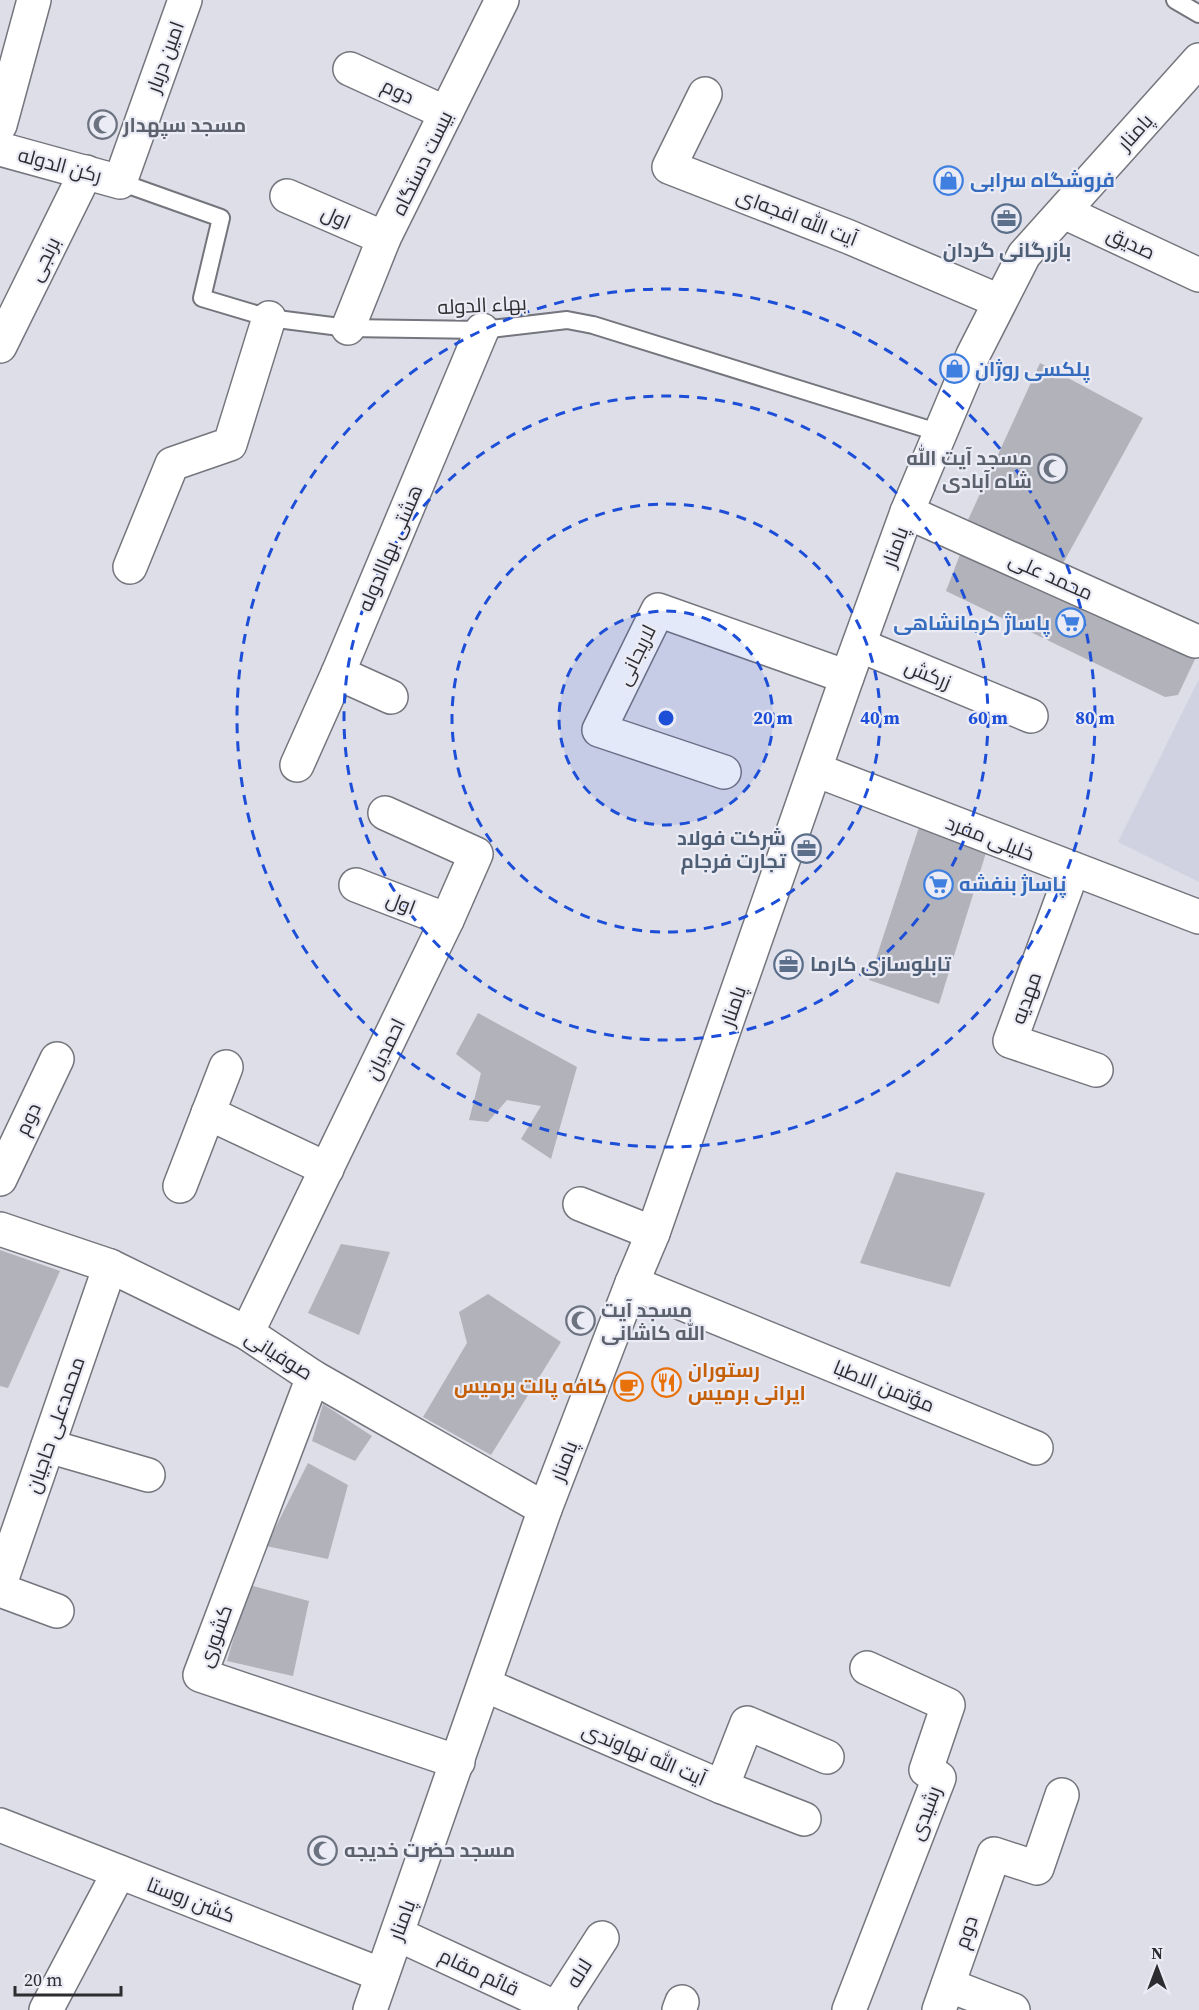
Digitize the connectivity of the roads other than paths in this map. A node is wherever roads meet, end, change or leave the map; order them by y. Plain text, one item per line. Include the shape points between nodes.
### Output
1 (34, 0) edge
2 (185, 0) edge
3 (502, 0) edge
4 (1175, 0) edge
5 (1199, 14) edge
6 (1199, 60) edge
7 (350, 69) dead end
8 (705, 94) dead end
9 (446, 114) junction
10 (0, 125) edge
11 (0, 149) edge
12 (86, 172) junction
13 (120, 182) junction
14 (287, 196) dead end
15 (1064, 212) junction
16 (384, 238) junction
17 (1199, 275) edge
18 (13, 289) edge
19 (999, 302) junction
20 (269, 318) junction
21 (348, 328) junction
22 (482, 330) junction
23 (0, 346) edge
24 (940, 433) junction
25 (908, 512) junction
26 (130, 567) dead end
27 (1195, 641) dead end
28 (859, 645) junction
29 (338, 673) junction
30 (847, 678) junction
31 (391, 696) dead end
32 (1031, 716) dead end
33 (297, 765) dead end
34 (816, 770) junction
35 (724, 772) dead end
36 (385, 813) dead end
37 (1072, 869) junction
38 (356, 885) dead end
39 (1199, 917) edge
40 (447, 920) junction
41 (57, 1059) dead end
42 (226, 1066) dead end
43 (1096, 1070) dead end
44 (208, 1113) junction
45 (327, 1169) junction
46 (0, 1179) edge
47 (180, 1186) dead end
48 (580, 1204) dead end
49 (0, 1229) edge
50 (653, 1233) junction
51 (111, 1266) junction
52 (632, 1282) junction
53 (247, 1333) junction
54 (313, 1377) junction
55 (48, 1446) junction
56 (1036, 1448) dead end
57 (148, 1475) dead end
58 (545, 1509) junction
59 (0, 1584) edge
60 (0, 1590) edge
61 (57, 1611) dead end
62 (867, 1668) dead end
63 (485, 1685) junction
64 (827, 1757) dead end
65 (458, 1762) junction
66 (722, 1787) junction
67 (1062, 1795) dead end
68 (804, 1819) dead end
69 (0, 1825) edge
70 (119, 1872) junction
71 (397, 1934) junction
72 (602, 1938) dead end
73 (382, 1975) junction
74 (943, 1997) edge
75 (559, 2009) edge
76 (46, 2010) edge
77 (370, 2010) edge
78 (849, 2010) edge
79 (1013, 2010) edge

1 - 10 street
2 - 13 street, امین دربار
3 - 9 street, بیست دستگاه
4 - 5 lane
6 - 15 street, پامنار
7 - 9 street, دوم
8 - 19 street, آیت الله افجه‌ای via 669,167 849,237
9 - 16 street, بیست دستگاه
11 - 12 street, رکن الدوله
12 - 13 street, رکن الدوله
12 - 18 street, برنجی
13 - 20 lane, بهاء الدوله via 221,218 202,298
14 - 16 street, اول
15 - 17 street, صدیق
15 - 19 street, پامنار via 1024,255
16 - 21 street, بیست دستگاه
18 - 23 street, برنجی
19 - 24 street, پامنار
20 - 21 lane, بهاء الدوله
20 - 26 street via 230,444 172,464
21 - 22 lane, بهاء الدوله
22 - 24 lane, بهاء الدوله via 567,320 593,325
22 - 29 street, هشتی بهاالدوله
24 - 25 street, پامنار
25 - 27 street, محمد علی
25 - 28 street, پامنار
28 - 30 street, پامنار
28 - 32 street, زرکش
29 - 31 street
29 - 33 street, هشتی بهاالدوله
30 - 34 street, پامنار
30 - 35 street, لاریجانی via 658,610 599,730
34 - 37 street, خلیلی مفرد
34 - 50 street, پامنار
36 - 40 street, احمدیان via 476,854
37 - 39 street, خلیلی مفرد
37 - 43 street, مهدیه via 1010,1041
38 - 40 street, اول
40 - 45 street, احمدیان
41 - 46 street, دوم
42 - 44 street
44 - 45 street
44 - 47 street
45 - 53 street, احمدیان
48 - 50 street
49 - 51 street, صوفیانی
50 - 52 street, پامنار
51 - 53 street, صوفیانی
51 - 55 street, محمدعلی حاجیان
52 - 56 street, مؤتمن الاطبا
52 - 58 street, پامنار
53 - 54 street, صوفیانی
54 - 58 street, صوفیانی
54 - 65 street, کشوری via 200,1675
55 - 57 street
55 - 59 street, محمدعلی حاجیان
58 - 63 street, پامنار
60 - 61 street
62 - 78 street, رشیدی via 948,1705 926,1770 939,1778
63 - 65 street, پامنار
63 - 66 street, آیت الله نهاوندی
64 - 66 street via 747,1723
65 - 71 street, پامنار
66 - 68 street, آیت الله نهاوندی
67 - 74 street, دوم via 1037,1868 994,1854
69 - 70 street, کشن روستا
70 - 73 street, کشن روستا
70 - 76 street
71 - 73 street, پامنار
71 - 75 street, قائم مقام
72 - 75 street, لاله
73 - 77 street, پامنار
74 - 79 street

